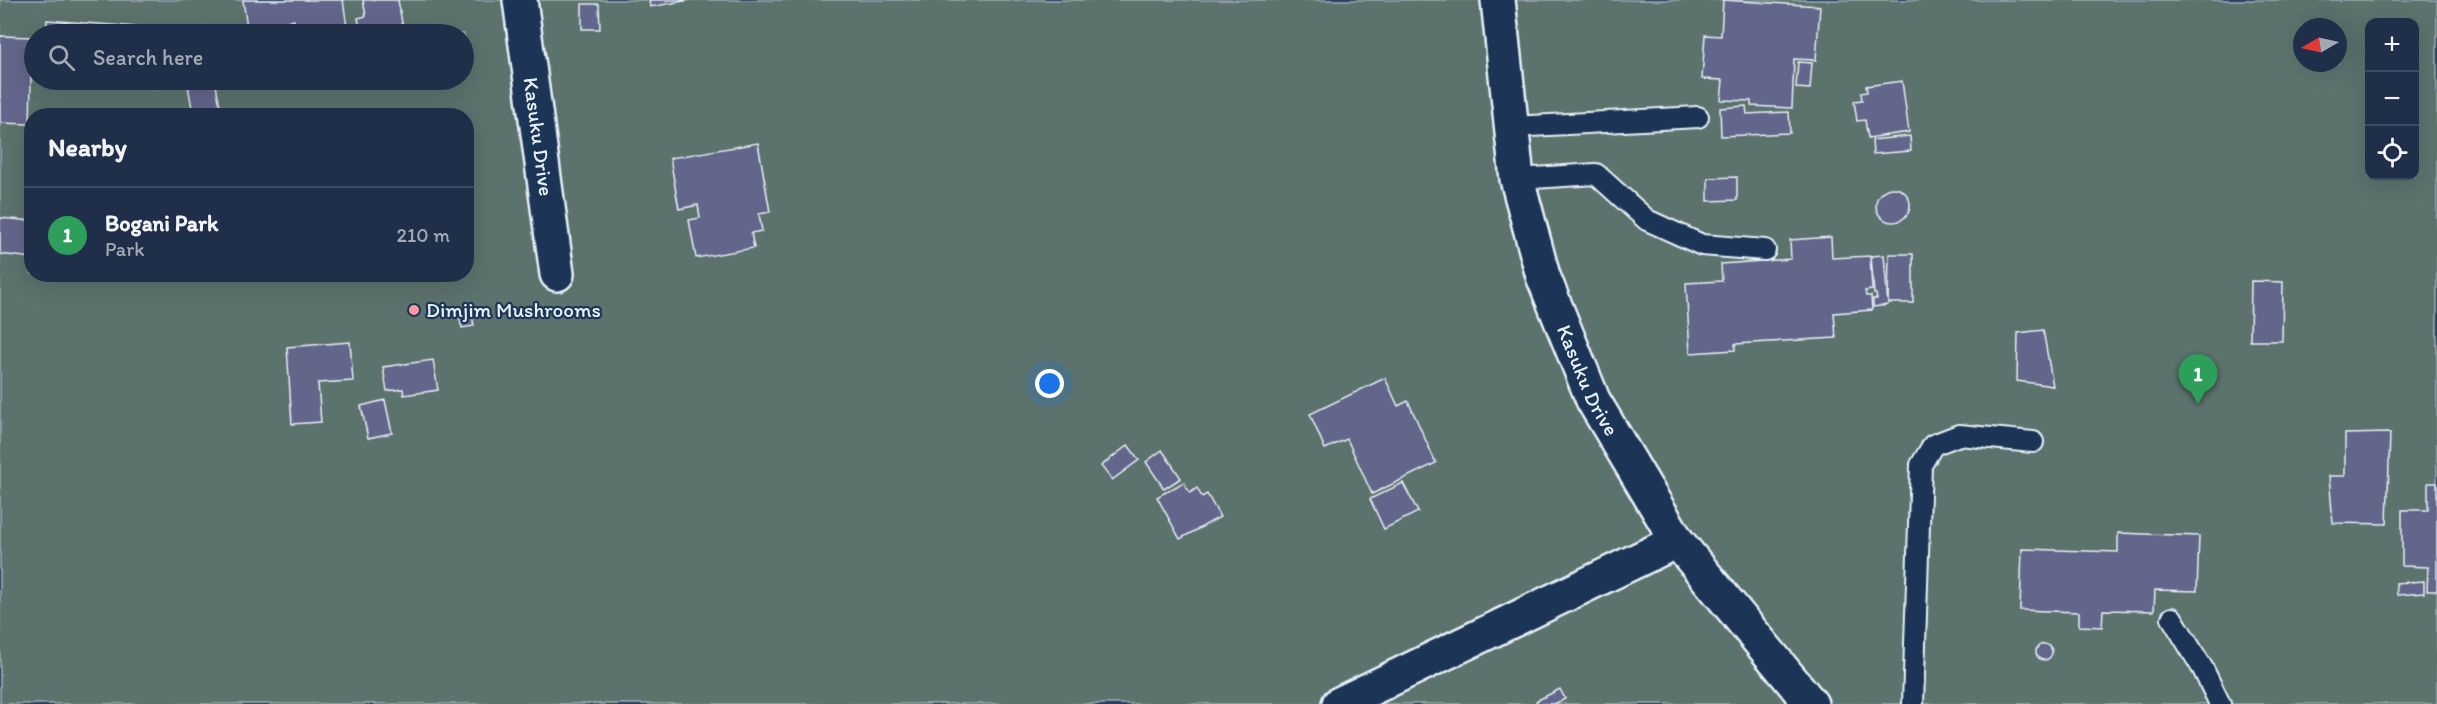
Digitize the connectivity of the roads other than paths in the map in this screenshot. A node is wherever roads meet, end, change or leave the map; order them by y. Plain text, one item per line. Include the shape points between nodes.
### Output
1 (520, 0) edge
2 (1498, 0) edge
3 (1698, 117) dead end
4 (1512, 127) junction
5 (1517, 179) junction
6 (1765, 250) dead end
7 (557, 274) dead end
8 (2033, 442) dead end
9 (1677, 541) junction
10 (2172, 618) dead end
11 (1339, 704) edge
12 (1811, 704) edge
13 (1913, 704) edge
14 (2220, 704) edge

1 - 7 street, Kasuku Drive
2 - 4 street, Kasuku Drive
3 - 4 lane
4 - 5 street, Kasuku Drive
5 - 6 lane via 1596,174 1647,220 1702,245
5 - 9 street, Kasuku Drive via 1543,276 1593,400
8 - 13 lane via 1959,435 1933,446 1921,465
9 - 11 street
9 - 12 street, Kasuku Drive
10 - 14 lane

